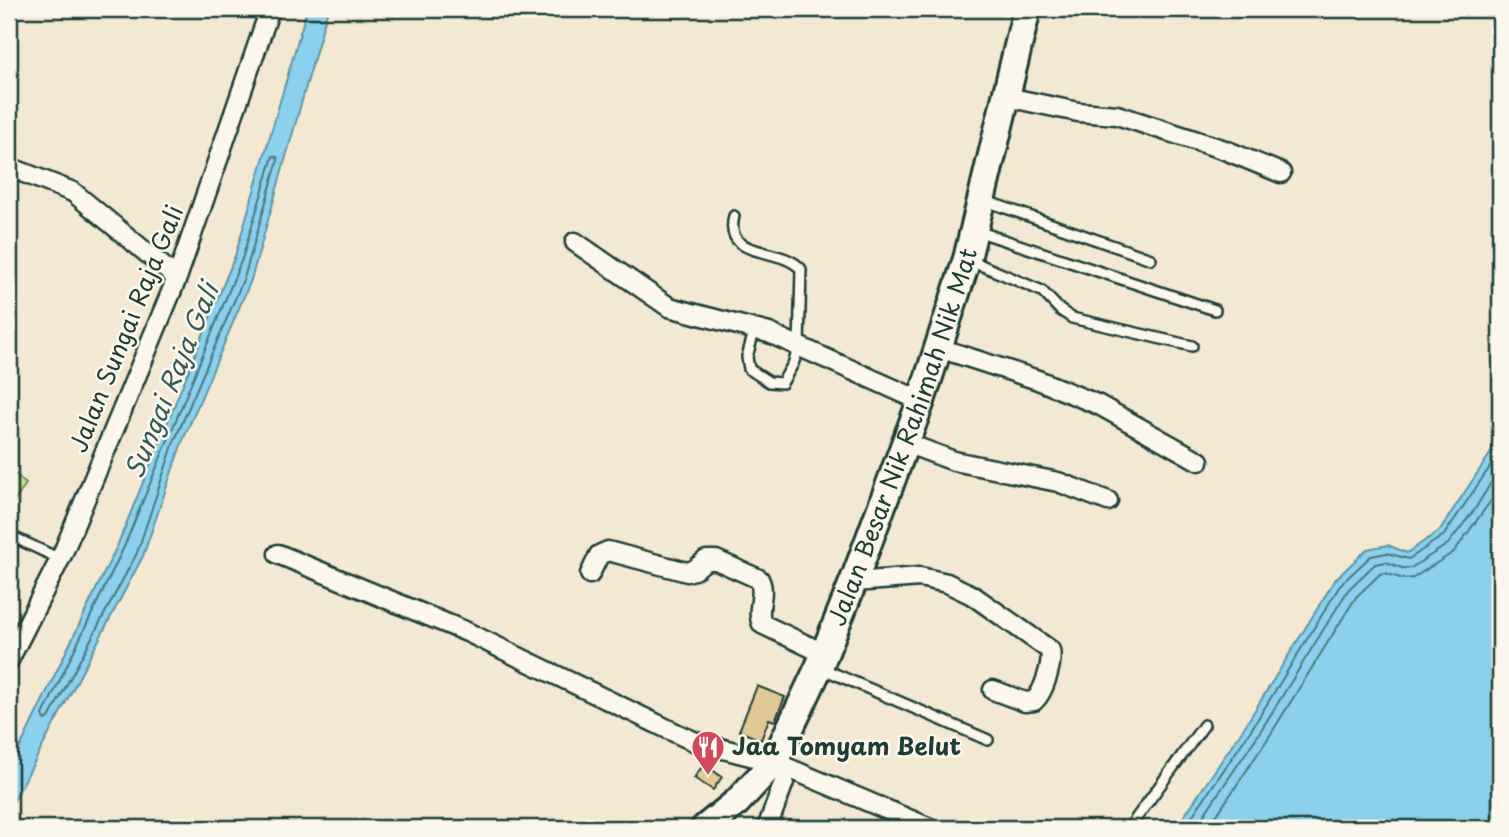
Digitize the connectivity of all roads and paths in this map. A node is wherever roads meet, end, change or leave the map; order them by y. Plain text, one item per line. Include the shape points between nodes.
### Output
1 (270, 9) edge
2 (1027, 9) edge
3 (1007, 97) junction
4 (9, 167) edge
5 (1281, 173) dead end
6 (981, 199) junction
7 (734, 216) dead end
8 (975, 230) junction
9 (575, 242) dead end
10 (967, 259) junction
11 (1151, 259) dead end
12 (177, 278) junction
13 (1215, 310) dead end
14 (755, 328) junction
15 (1192, 346) dead end
16 (799, 347) junction
17 (939, 348) junction
18 (921, 401) junction
19 (905, 443) junction
20 (1199, 461) dead end
21 (1108, 501) dead end
22 (9, 535) edge
23 (278, 554) dead end
24 (60, 559) junction
25 (590, 574) dead end
26 (853, 582) junction
27 (9, 660) edge
28 (822, 661) junction
29 (993, 690) dead end
30 (1204, 725) dead end
31 (988, 740) dead end
32 (780, 764) junction
33 (705, 828) edge
34 (767, 828) edge
35 (930, 828) edge
36 (1129, 828) edge

1 - 12 street, Jalan Sungai Raja Gali
2 - 3 street, Jalan Besar Nik Rahimah Nik Mat
3 - 5 street via 1117,116
3 - 6 street, Jalan Besar Nik Rahimah Nik Mat
4 - 12 street via 73,192
6 - 8 street, Jalan Besar Nik Rahimah Nik Mat
6 - 11 lane
7 - 16 lane via 733,237 743,245 788,259 801,269
8 - 10 street, Jalan Besar Nik Rahimah Nik Mat
8 - 13 lane
9 - 14 street via 668,307
10 - 15 lane via 1042,291 1072,318
10 - 17 street, Jalan Besar Nik Rahimah Nik Mat
12 - 24 street, Jalan Sungai Raja Gali
14 - 16 street
14 - 16 lane via 747,357 749,369 769,382 782,383
16 - 18 street
17 - 18 street, Jalan Besar Nik Rahimah Nik Mat
17 - 20 street via 1099,405
18 - 19 street, Jalan Besar Nik Rahimah Nik Mat
19 - 21 street via 959,462 1058,482
19 - 26 street, Jalan Besar Nik Rahimah Nik Mat
22 - 24 lane
23 - 32 street via 467,632 680,736
24 - 27 street, Jalan Sungai Raja Gali
25 - 28 street via 599,555 608,551 687,572 706,560 716,560 759,579 762,624
26 - 28 street, Jalan Besar Nik Rahimah Nik Mat
26 - 29 street via 920,577 947,583 972,595 1050,650 1051,659 1034,701
28 - 31 lane
28 - 32 street, Jalan Besar Nik Rahimah Nik Mat
30 - 36 lane
32 - 33 street, Jalan Besar Nik Rahimah Nik Mat
32 - 34 street via 784,782
32 - 35 street

